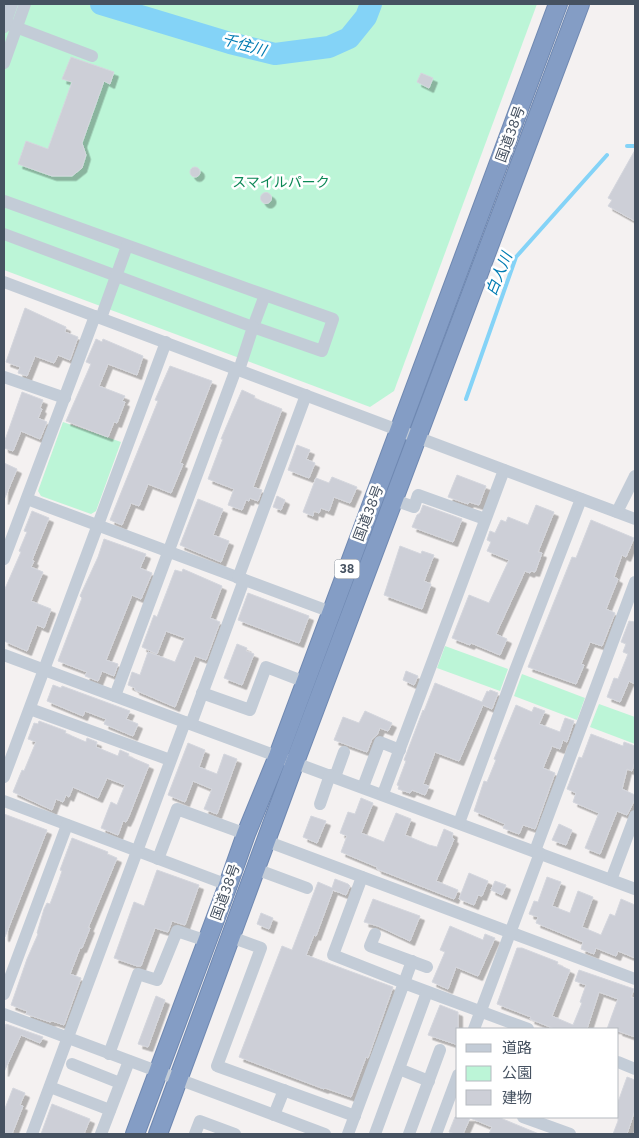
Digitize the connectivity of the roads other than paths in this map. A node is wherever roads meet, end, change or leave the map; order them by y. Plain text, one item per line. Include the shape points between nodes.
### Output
1 (12, 4) edge
2 (26, 4) edge
3 (558, 4) edge
4 (580, 4) edge
5 (9, 26) edge
6 (92, 56) dead end
7 (4, 63) edge
8 (4, 201) edge
9 (4, 234) edge
10 (127, 246) junction
11 (116, 276) junction
12 (4, 282) edge
13 (265, 295) junction
14 (98, 317) junction
15 (253, 327) junction
16 (166, 342) junction
17 (238, 369) junction
18 (4, 377) edge
19 (306, 395) junction
20 (65, 398) junction
21 (399, 430) junction
22 (418, 437) junction
23 (504, 470) junction
24 (635, 476) edge
25 (27, 499) junction
26 (581, 499) junction
27 (394, 500) junction
28 (617, 512) junction
29 (485, 519) junction
30 (635, 519) edge
31 (98, 526) junction
32 (168, 551) junction
33 (4, 560) edge
34 (241, 579) junction
35 (635, 582) edge
36 (331, 612) junction
37 (4, 654) edge
38 (45, 670) junction
39 (305, 682) junction
40 (202, 693) junction
41 (115, 696) junction
42 (30, 709) junction
43 (188, 723) junction
44 (400, 750) junction
45 (344, 752) dead end
46 (278, 756) junction
47 (170, 760) junction
48 (295, 762) junction
49 (333, 776) junction
50 (4, 777) edge
51 (363, 787) junction
52 (383, 794) junction
53 (156, 800) junction
54 (4, 801) edge
55 (320, 804) dead end
56 (177, 809) junction
57 (635, 816) edge
58 (459, 823) junction
59 (66, 825) junction
60 (246, 834) junction
61 (266, 842) junction
62 (136, 851) junction
63 (538, 852) junction
64 (158, 859) junction
65 (256, 869) junction
66 (362, 878) junction
67 (611, 880) junction
68 (228, 885) junction
69 (306, 888) dead end
70 (635, 888) edge
71 (510, 933) junction
72 (375, 934) dead end
73 (231, 937) junction
74 (207, 941) junction
75 (412, 962) junction
76 (427, 967) dead end
77 (635, 980) edge
78 (404, 983) junction
79 (427, 992) junction
80 (4, 994) edge
81 (481, 1012) junction
82 (4, 1014) edge
83 (474, 1028) edge
84 (525, 1028) edge
85 (68, 1039) junction
86 (440, 1050) dead end
87 (109, 1054) junction
88 (128, 1061) junction
89 (619, 1062) edge
90 (72, 1064) dead end
91 (399, 1069) junction
92 (635, 1069) edge
93 (158, 1072) junction
94 (179, 1080) junction
95 (429, 1081) junction
96 (120, 1083) junction
97 (50, 1087) junction
98 (284, 1090) junction
99 (455, 1091) edge
100 (110, 1110) junction
101 (274, 1115) junction
102 (355, 1116) junction
103 (527, 1118) edge
104 (299, 1130) edge
105 (32, 1134) edge
106 (101, 1134) edge
107 (134, 1134) edge
108 (158, 1134) edge
109 (195, 1134) edge
110 (235, 1134) edge
111 (325, 1134) edge
112 (348, 1134) edge
113 (375, 1134) edge
114 (409, 1134) edge
115 (436, 1134) edge
116 (570, 1134) edge

1 - 5 street
2 - 5 street
3 - 21 highway, 国道38号 / 38
4 - 22 highway, 国道38号 / 38
5 - 6 street
5 - 7 street
8 - 10 street
9 - 11 street
10 - 11 street
10 - 13 street
11 - 14 street
11 - 15 street
12 - 14 street
13 - 15 street
13 - 15 street via 333,319 322,351
14 - 16 street
14 - 20 street
15 - 17 street
16 - 17 street
16 - 31 street
17 - 19 street
17 - 32 street
18 - 20 street
19 - 21 street
19 - 34 street
20 - 25 street
21 - 22 street
21 - 36 highway, 国道38号 / 38
22 - 23 street
22 - 27 highway, 国道38号 / 38
23 - 26 street
23 - 29 street
24 - 28 street
25 - 31 street
25 - 33 street
26 - 28 street
26 - 58 street
27 - 29 street via 414,507 418,494
27 - 48 highway, 国道38号 / 38
28 - 30 street
29 - 44 street
31 - 32 street
31 - 38 street
32 - 34 street
32 - 41 street
34 - 36 street
34 - 40 street
35 - 63 street
36 - 39 highway, 国道38号 / 38
37 - 38 street
38 - 41 street
38 - 42 street
39 - 40 street via 266,667 250,710
39 - 46 highway, 国道38号 / 38
40 - 43 street
41 - 43 street
42 - 47 street
42 - 50 street
43 - 46 street
43 - 47 street
44 - 51 street via 380,742
44 - 52 street
45 - 49 street
46 - 48 street
46 - 60 highway, 国道38号 / 38
47 - 53 street
48 - 49 street
48 - 61 highway, 国道38号 / 38
49 - 51 street
49 - 55 street
51 - 52 street
52 - 58 street
53 - 56 street
53 - 62 street
54 - 59 street
56 - 60 street
56 - 64 street
57 - 67 street
58 - 63 street
59 - 62 street
59 - 80 street
60 - 68 highway, 国道38号 / 38
61 - 65 highway, 国道38号 / 38
61 - 66 street
62 - 64 street
62 - 85 street
63 - 67 street
63 - 71 street
64 - 68 street
65 - 69 street
65 - 73 highway, 国道38号 / 38
66 - 71 street
66 - 78 street via 332,955
67 - 70 street
68 - 74 highway, 国道38号 / 38
71 - 77 street
71 - 81 street
72 - 75 street via 370,946
73 - 94 highway, 国道38号 / 38
73 - 98 street via 261,948 218,1066
74 - 87 street via 177,931 157,980 138,974
74 - 93 highway, 国道38号 / 38
75 - 76 street
75 - 78 street
78 - 79 street
78 - 102 street
79 - 81 street
79 - 91 street
81 - 83 street
81 - 84 street
82 - 85 street
85 - 87 street
85 - 97 street
86 - 95 street
87 - 88 street
88 - 93 street
88 - 96 street
89 - 92 street
90 - 96 street
91 - 95 street
91 - 113 street
93 - 94 street
93 - 107 highway, 国道38号 / 38
94 - 101 street
94 - 108 highway, 国道38号 / 38
95 - 114 street
96 - 100 street
97 - 100 street
97 - 105 street
98 - 101 street
98 - 102 street
99 - 115 street
100 - 106 street
101 - 104 street
102 - 112 street
103 - 116 street
104 - 111 street
109 - 110 street via 200,1121

